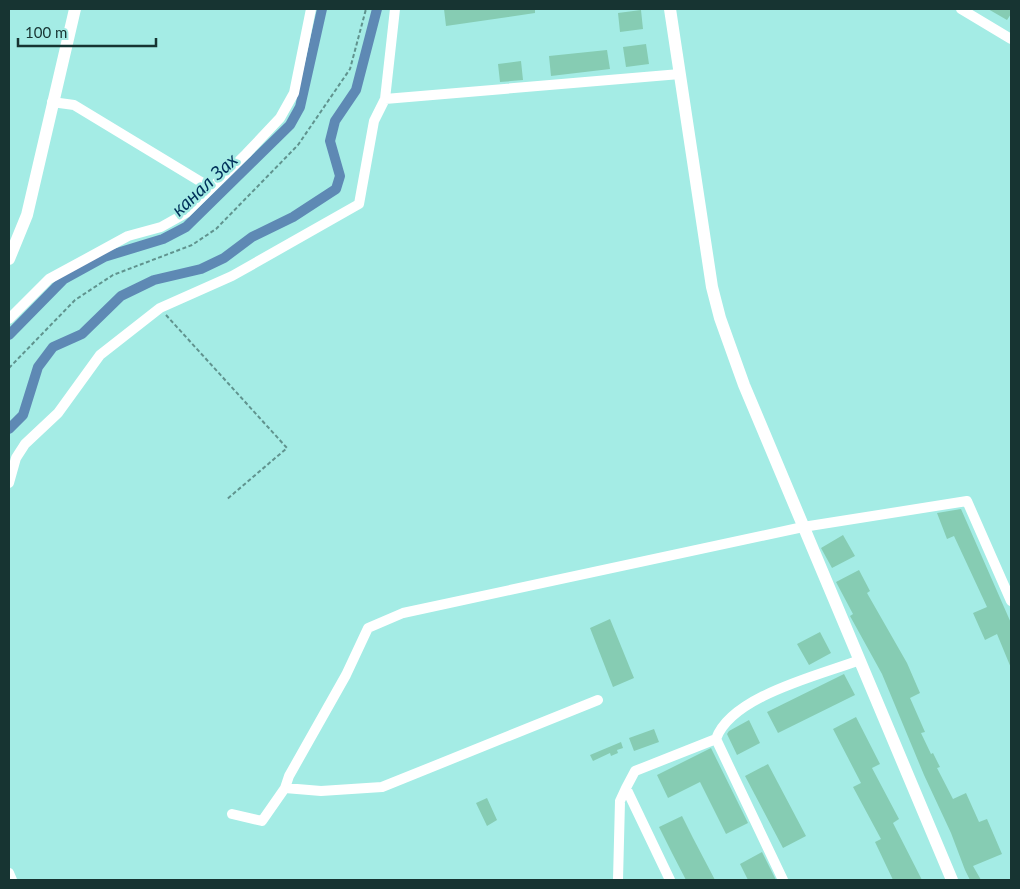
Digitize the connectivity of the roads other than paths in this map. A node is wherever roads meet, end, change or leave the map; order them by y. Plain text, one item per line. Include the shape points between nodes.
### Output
1 (75, 9) edge
2 (311, 9) edge
3 (395, 9) edge
4 (670, 9) edge
5 (960, 9) edge
6 (1011, 39) edge
7 (680, 74) junction
8 (385, 100) junction
9 (52, 102) junction
10 (211, 188) junction
11 (9, 259) edge
12 (9, 318) edge
13 (9, 484) edge
14 (803, 527) junction
15 (1011, 601) edge
16 (860, 660) junction
17 (598, 700) dead end
18 (716, 739) junction
19 (285, 788) junction
20 (626, 788) junction
21 (232, 814) dead end
22 (9, 874) edge
23 (12, 880) edge
24 (618, 880) edge
25 (670, 880) edge
26 (783, 880) edge
27 (952, 880) edge

1 - 9 main road
2 - 10 street via 294,93 280,118
3 - 8 street
4 - 7 main road
5 - 6 street
7 - 8 street
7 - 14 main road via 715,302 741,376
8 - 13 street via 374,121 359,204 232,276 160,308 100,355 58,413 25,444 16,458
9 - 10 street via 74,105
9 - 11 main road via 27,215
10 - 12 street via 186,213 161,227 128,236 49,279
14 - 15 street via 967,501
14 - 16 main road
14 - 19 street via 403,613 368,628
16 - 18 street via 754,702 725,722
16 - 27 main road
17 - 19 street via 382,787 321,791
18 - 20 street via 635,771
18 - 26 street
19 - 21 street via 262,821
20 - 24 street via 620,801
20 - 25 street
22 - 23 street

